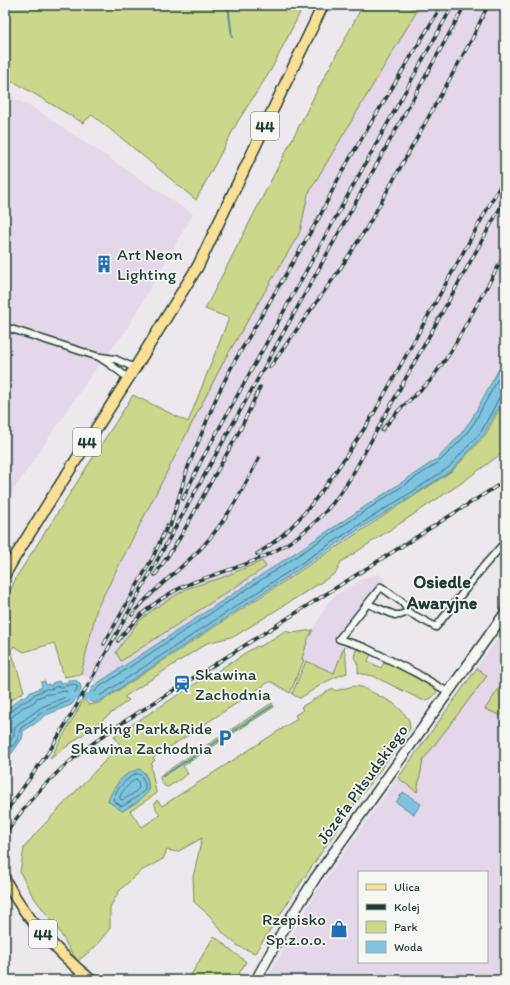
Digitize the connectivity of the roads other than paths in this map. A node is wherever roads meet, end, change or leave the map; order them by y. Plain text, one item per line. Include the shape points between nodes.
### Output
1 (323, 5) edge
2 (5, 327) edge
3 (99, 357) junction
4 (135, 368) junction
5 (128, 378) junction
6 (505, 542) edge
7 (5, 574) edge
8 (368, 604) junction
9 (408, 612) junction
10 (505, 613) edge
11 (448, 692) junction
12 (5, 880) edge
13 (91, 980) edge
14 (256, 980) edge

1 - 4 main road, 44 via 198,266
2 - 3 street
3 - 4 street via 115,359
3 - 5 street
4 - 5 main road, 44
5 - 7 main road, 44
6 - 9 street via 436,627
8 - 9 street via 395,615
8 - 9 street via 381,587 402,602
8 - 11 street via 339,640 364,647
10 - 11 main road, Józefa Piłsudskiego
11 - 14 main road, Józefa Piłsudskiego via 316,877
12 - 13 main road, 44 via 38,929

